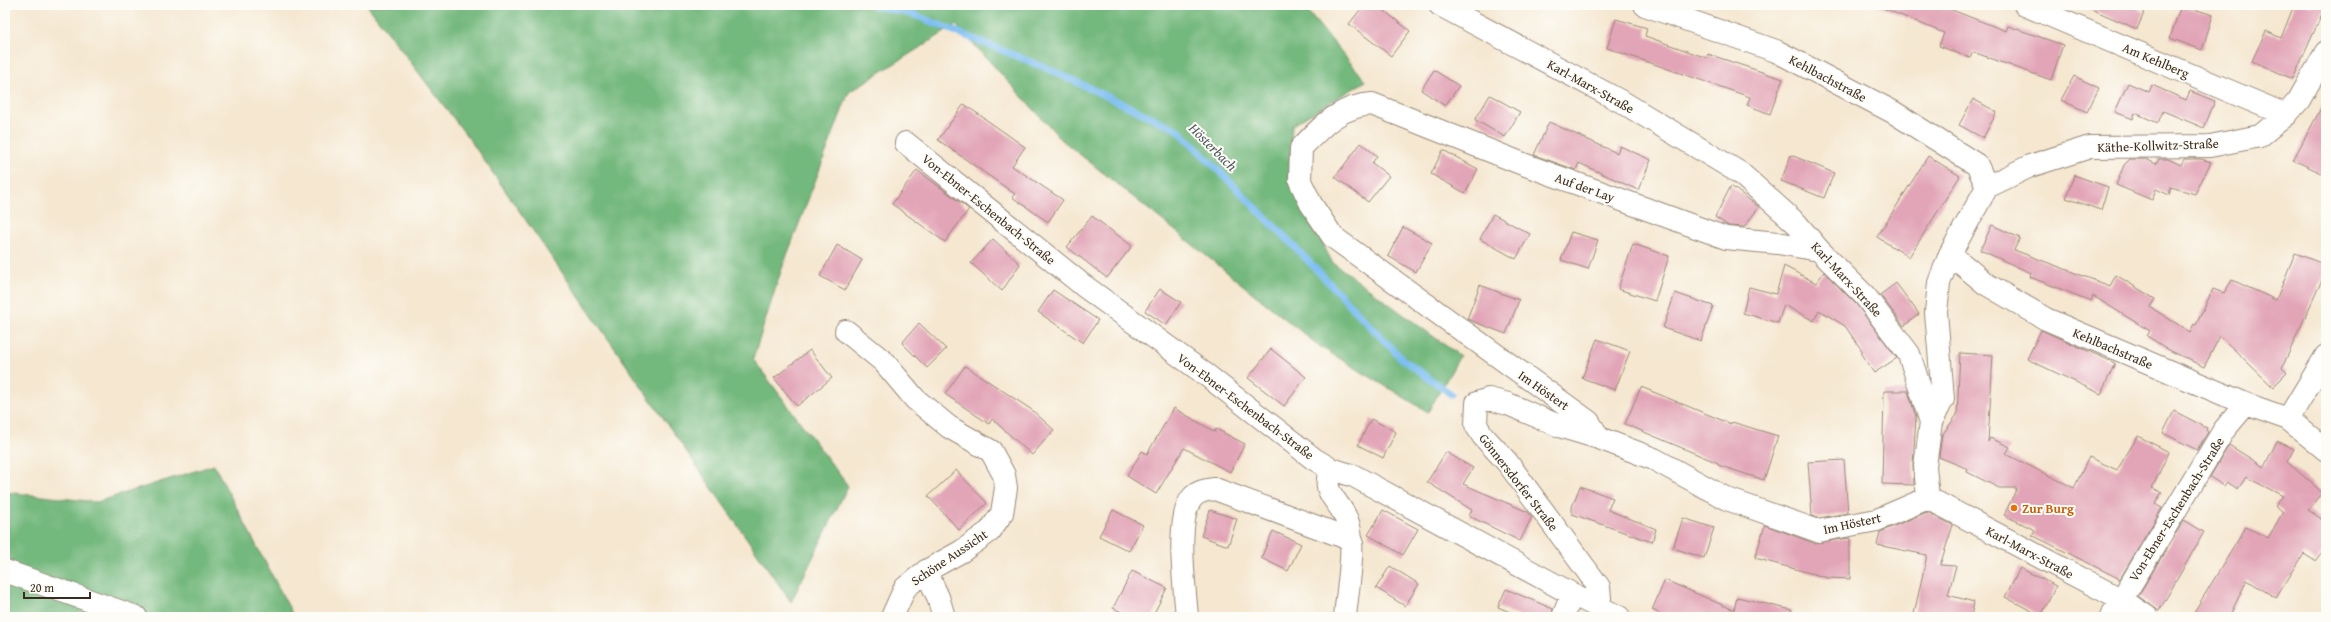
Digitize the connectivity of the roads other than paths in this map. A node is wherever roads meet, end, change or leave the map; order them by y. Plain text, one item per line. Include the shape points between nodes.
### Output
1 (1440, 5) edge
2 (1645, 5) edge
3 (2025, 5) edge
4 (2326, 52) edge
5 (1356, 105) joint
6 (2286, 115) junction
7 (906, 142) dead end
8 (1987, 187) junction
9 (1819, 250) junction
10 (1950, 254) junction
11 (846, 331) dead end
12 (2326, 356) edge
13 (2246, 404) junction
14 (2288, 419) junction
15 (1932, 422) junction
16 (1599, 438) junction
17 (2326, 450) edge
18 (1331, 469) junction
19 (1928, 498) junction
20 (1352, 540) junction
21 (5, 571) edge
22 (926, 571) junction
23 (1572, 594) junction
24 (1596, 606) junction
25 (2116, 608) edge
26 (136, 617) edge
27 (892, 617) edge
28 (944, 617) edge
29 (1187, 617) edge
30 (1345, 617) edge
31 (1563, 617) edge
32 (1619, 617) edge
33 (2147, 617) edge

1 - 9 street, Karl-Marx-Straße via 1624,103 1740,173 1797,224
2 - 8 street, Kehlbachstraße via 1776,51 1893,112 1977,164
3 - 6 street, Am Kehlberg
4 - 6 street, Käthe-Kollwitz-Straße via 2299,100
5 - 9 street, Auf der Lay via 1372,104 1523,164 1726,238
5 - 16 street, Im Höstert via 1327,121 1301,148 1300,181 1311,204 1333,237 1590,422
6 - 8 street, Käthe-Kollwitz-Straße via 2260,136 2210,146 2090,147 2030,166
7 - 18 street, Von-Ebner-Eschenbach-Straße via 1084,286 1210,377 1314,459
8 - 10 street
9 - 15 street, Karl-Marx-Straße via 1865,296 1909,354
10 - 13 street, Kehlbachstraße via 1986,284 2046,320
10 - 15 street via 1939,283 1936,312 1943,399
11 - 22 street, Schöne Aussicht via 884,362 915,399 949,427 992,451 1004,475 1006,488 1002,513 990,531 962,551
12 - 14 street
13 - 14 street, Kehlbachstraße
13 - 25 street, Von-Ebner-Eschenbach-Straße via 2224,430
14 - 17 street, Kehlbachstraße
15 - 19 street, Karl-Marx-Straße via 1925,466
16 - 19 street, Im Höstert via 1654,459 1726,499 1818,531 1878,520
16 - 24 street, Gönnersdorfer Straße via 1559,426 1508,404 1489,399 1477,402 1476,425 1479,431 1507,462 1599,587 1600,598
18 - 20 street via 1326,487 1348,520
18 - 23 street, Von-Ebner-Eschenbach-Straße via 1354,476
19 - 25 street, Karl-Marx-Straße
20 - 29 street via 1215,489 1201,491 1192,499 1181,531
20 - 30 street
21 - 26 street
22 - 27 street, Schöne Aussicht via 905,588
22 - 28 street
23 - 24 street, Von-Ebner-Eschenbach-Straße
23 - 31 street
24 - 32 street, Von-Ebner-Eschenbach-Straße
25 - 33 street, Karl-Marx-Straße

